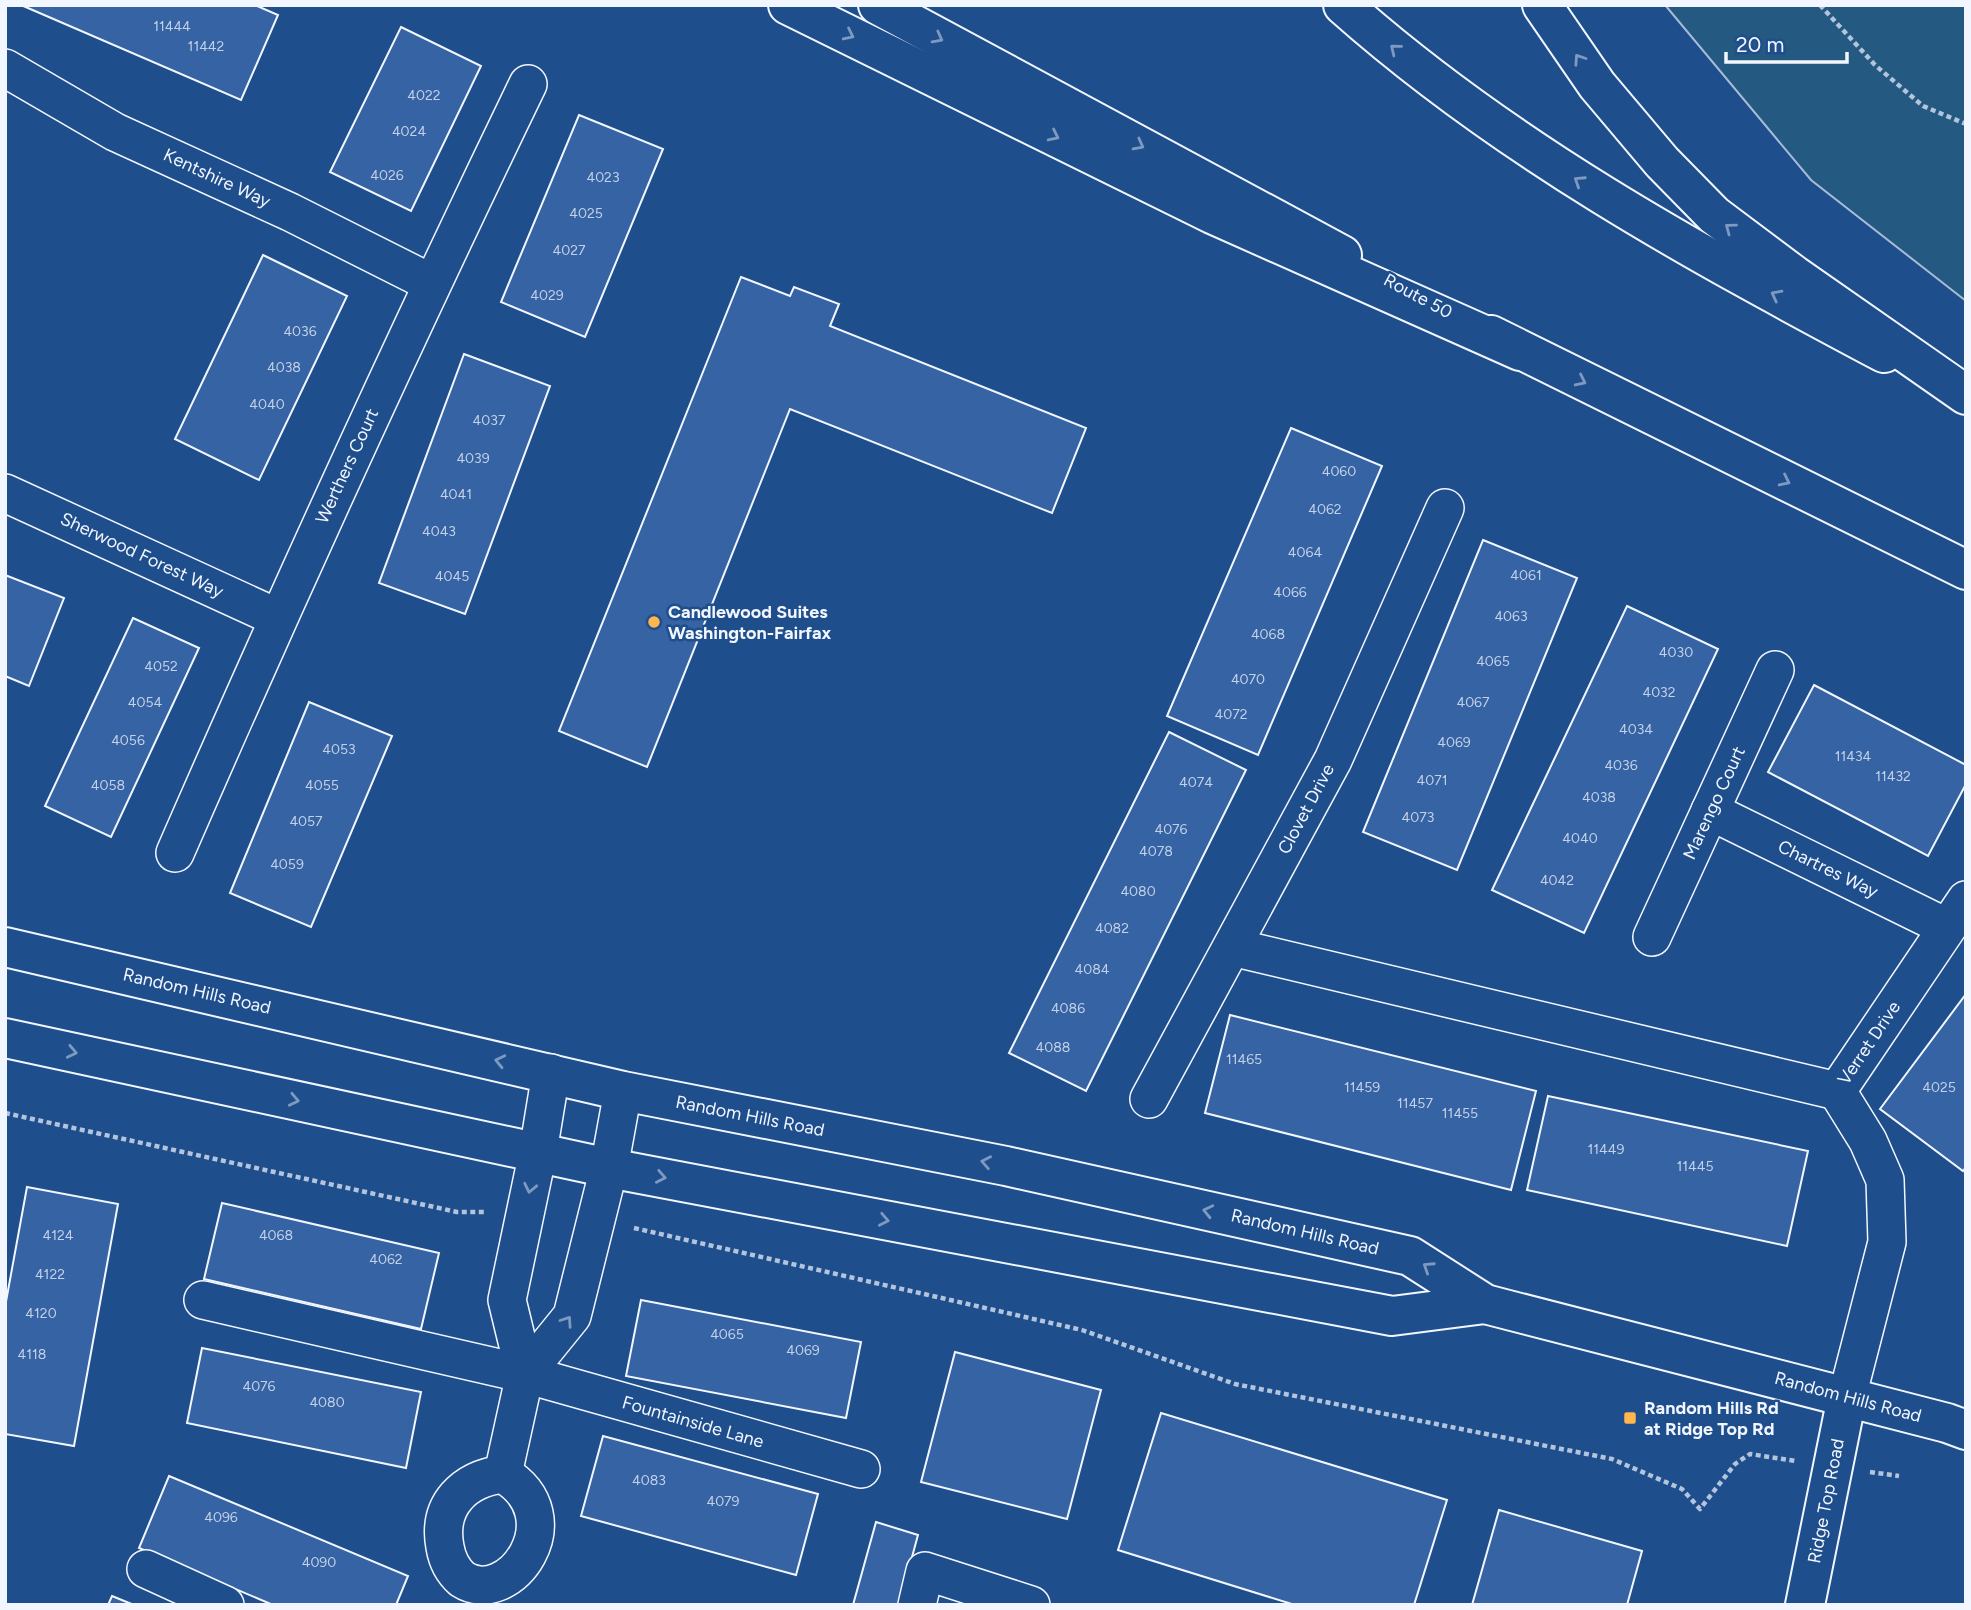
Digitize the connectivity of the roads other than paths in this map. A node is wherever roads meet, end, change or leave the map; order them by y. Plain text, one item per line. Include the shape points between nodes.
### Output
1 (788, 5) edge
2 (878, 5) edge
3 (1343, 5) edge
4 (1542, 5) edge
5 (5, 68) edge
6 (528, 84) dead end
7 (431, 283) junction
8 (1520, 351) junction
9 (1966, 396) edge
10 (5, 493) edge
11 (1444, 508) dead end
12 (1966, 570) edge
13 (278, 618) junction
14 (1775, 670) dead end
15 (1710, 811) junction
16 (175, 853) dead end
17 (1956, 913) edge
18 (1652, 937) dead end
19 (5, 947) edge
20 (1232, 947) junction
21 (5, 1038) edge
22 (551, 1073) junction
23 (623, 1091) junction
24 (1837, 1091) junction
25 (1149, 1100) dead end
26 (538, 1152) junction
27 (609, 1167) junction
28 (203, 1300) dead end
29 (1485, 1304) junction
30 (525, 1374) junction
31 (1847, 1397) junction
32 (1966, 1430) edge
33 (861, 1469) dead end
34 (503, 1474) junction
35 (146, 1569) dead end
36 (476, 1597) edge
37 (1025, 1604) edge
38 (225, 1605) edge
39 (917, 1605) edge
40 (1805, 1605) edge

1 -> 8 main road via 1212,214
2 -> 8 main road, Route 50
9 -> 3 main road via 1612,203 1428,76
9 -> 4 main road via 1714,215 1597,85
5 - 7 street, Kentshire Way via 115,132
6 - 7 street, Werthers Court
7 - 13 street, Werthers Court
8 -> 12 main road, Route 50
10 - 13 street, Sherwood Forest Way
11 - 20 street, Clovet Drive via 1333,760
13 - 16 street, Werthers Court
14 - 15 street, Marengo Court
15 - 17 street, Chartres Way
15 - 18 street, Marengo Court
17 - 24 street, Verret Drive
22 -> 19 main road, Random Hills Road
20 - 24 street
20 - 25 street, Clovet Drive
21 -> 26 main road, Random Hills Road
22 - 23 main road, Random Hills Road
22 - 26 street
23 - 27 street
29 -> 23 main road, Random Hills Road via 1410,1256 1006,1166
24 - 31 street, Verret Drive via 1885,1180 1887,1242
26 - 27 main road, Random Hills Road
26 -> 30 street via 507,1300
27 -> 29 main road, Random Hills Road via 1392,1316
30 -> 27 street via 572,1316
28 - 30 street, Fountainside Lane
29 - 31 main road, Random Hills Road
30 - 33 street, Fountainside Lane
30 - 34 street
31 - 32 main road, Random Hills Road
31 - 40 main road, Ridge Top Road
34 - 36 street via 515,1481 531,1503 535,1541 513,1578
34 - 36 street via 466,1487 444,1518 443,1538 450,1563
35 - 38 street
37 - 39 street via 925,1571

